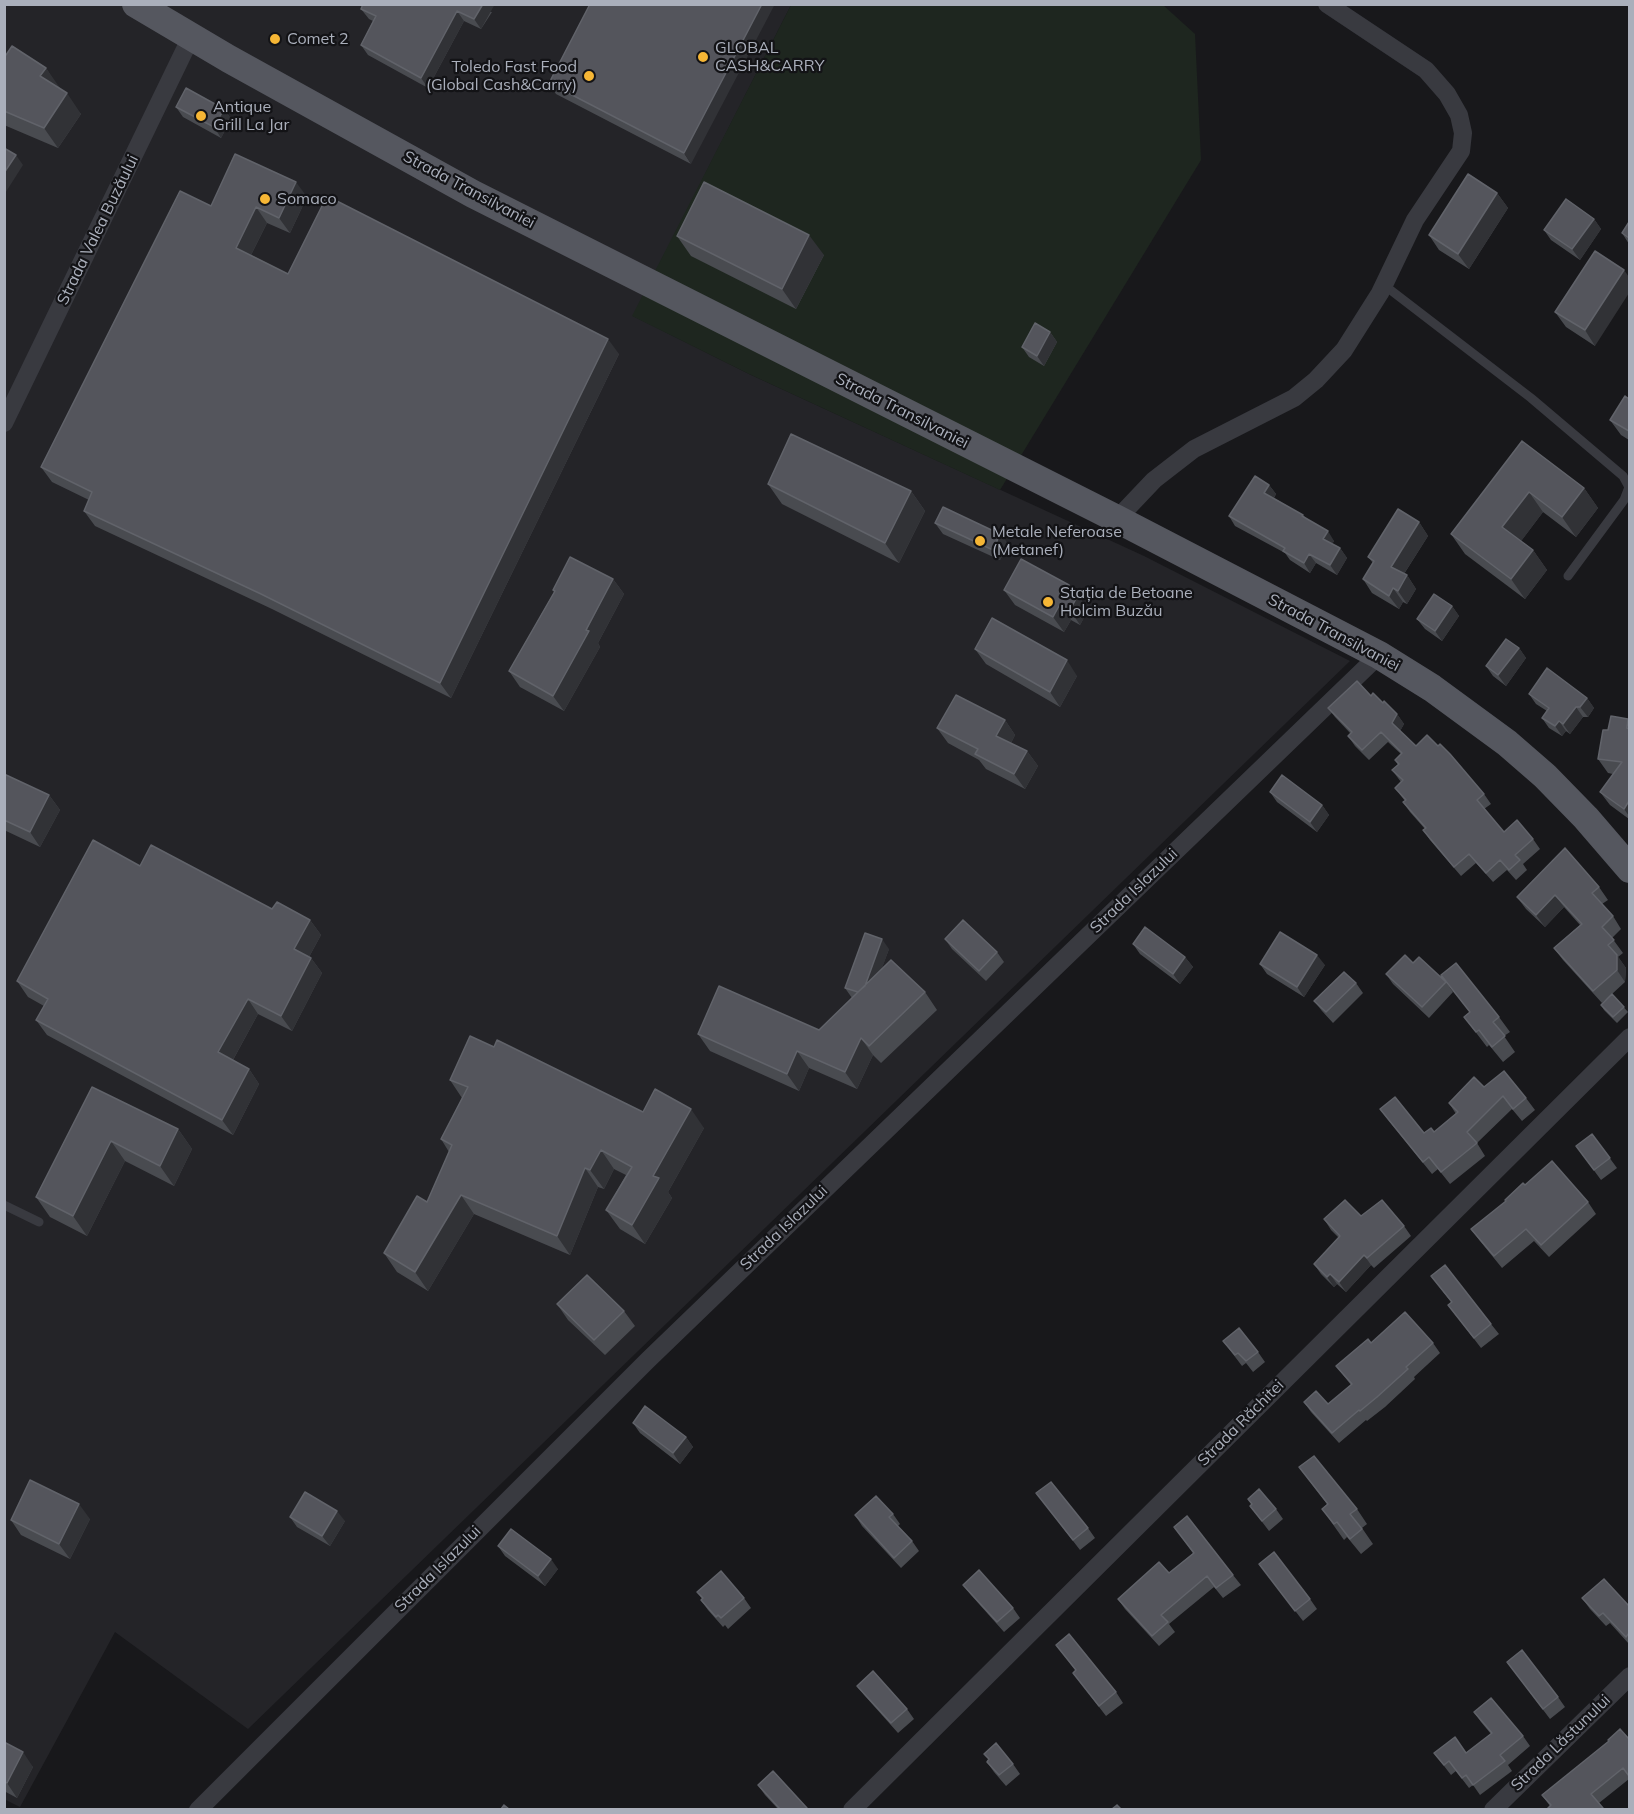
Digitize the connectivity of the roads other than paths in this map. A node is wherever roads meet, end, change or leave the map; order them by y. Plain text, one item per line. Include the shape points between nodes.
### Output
1 (136, 4) edge
2 (1327, 4) edge
3 (191, 37) junction
4 (1384, 285) junction
5 (4, 423) edge
6 (1117, 519) junction
7 (1568, 576) dead end
8 (1379, 655) junction
9 (1629, 869) edge
10 (1629, 1037) edge
11 (4, 1204) edge
12 (39, 1222) dead end
13 (1629, 1676) edge
14 (198, 1809) edge
15 (852, 1809) edge
16 (1493, 1809) edge

1 - 3 main road, Strada Transilvaniei
2 - 4 street via 1426,70 1447,94 1459,115 1463,133 1461,152 1414,220
3 - 5 street, Strada Valea Buzăului
3 - 6 main road, Strada Transilvaniei via 473,194
4 - 6 street via 1344,350 1316,380 1294,398 1194,449 1154,480
4 - 7 lane via 1531,398 1623,476 1629,487 1624,500
6 - 8 main road, Strada Transilvaniei
8 - 9 main road, Strada Transilvaniei via 1508,743 1545,776
8 - 14 street, Strada Islazului via 648,1360
10 - 15 street, Strada Răchitei
11 - 12 lane
13 - 16 street, Strada Lăstunului

